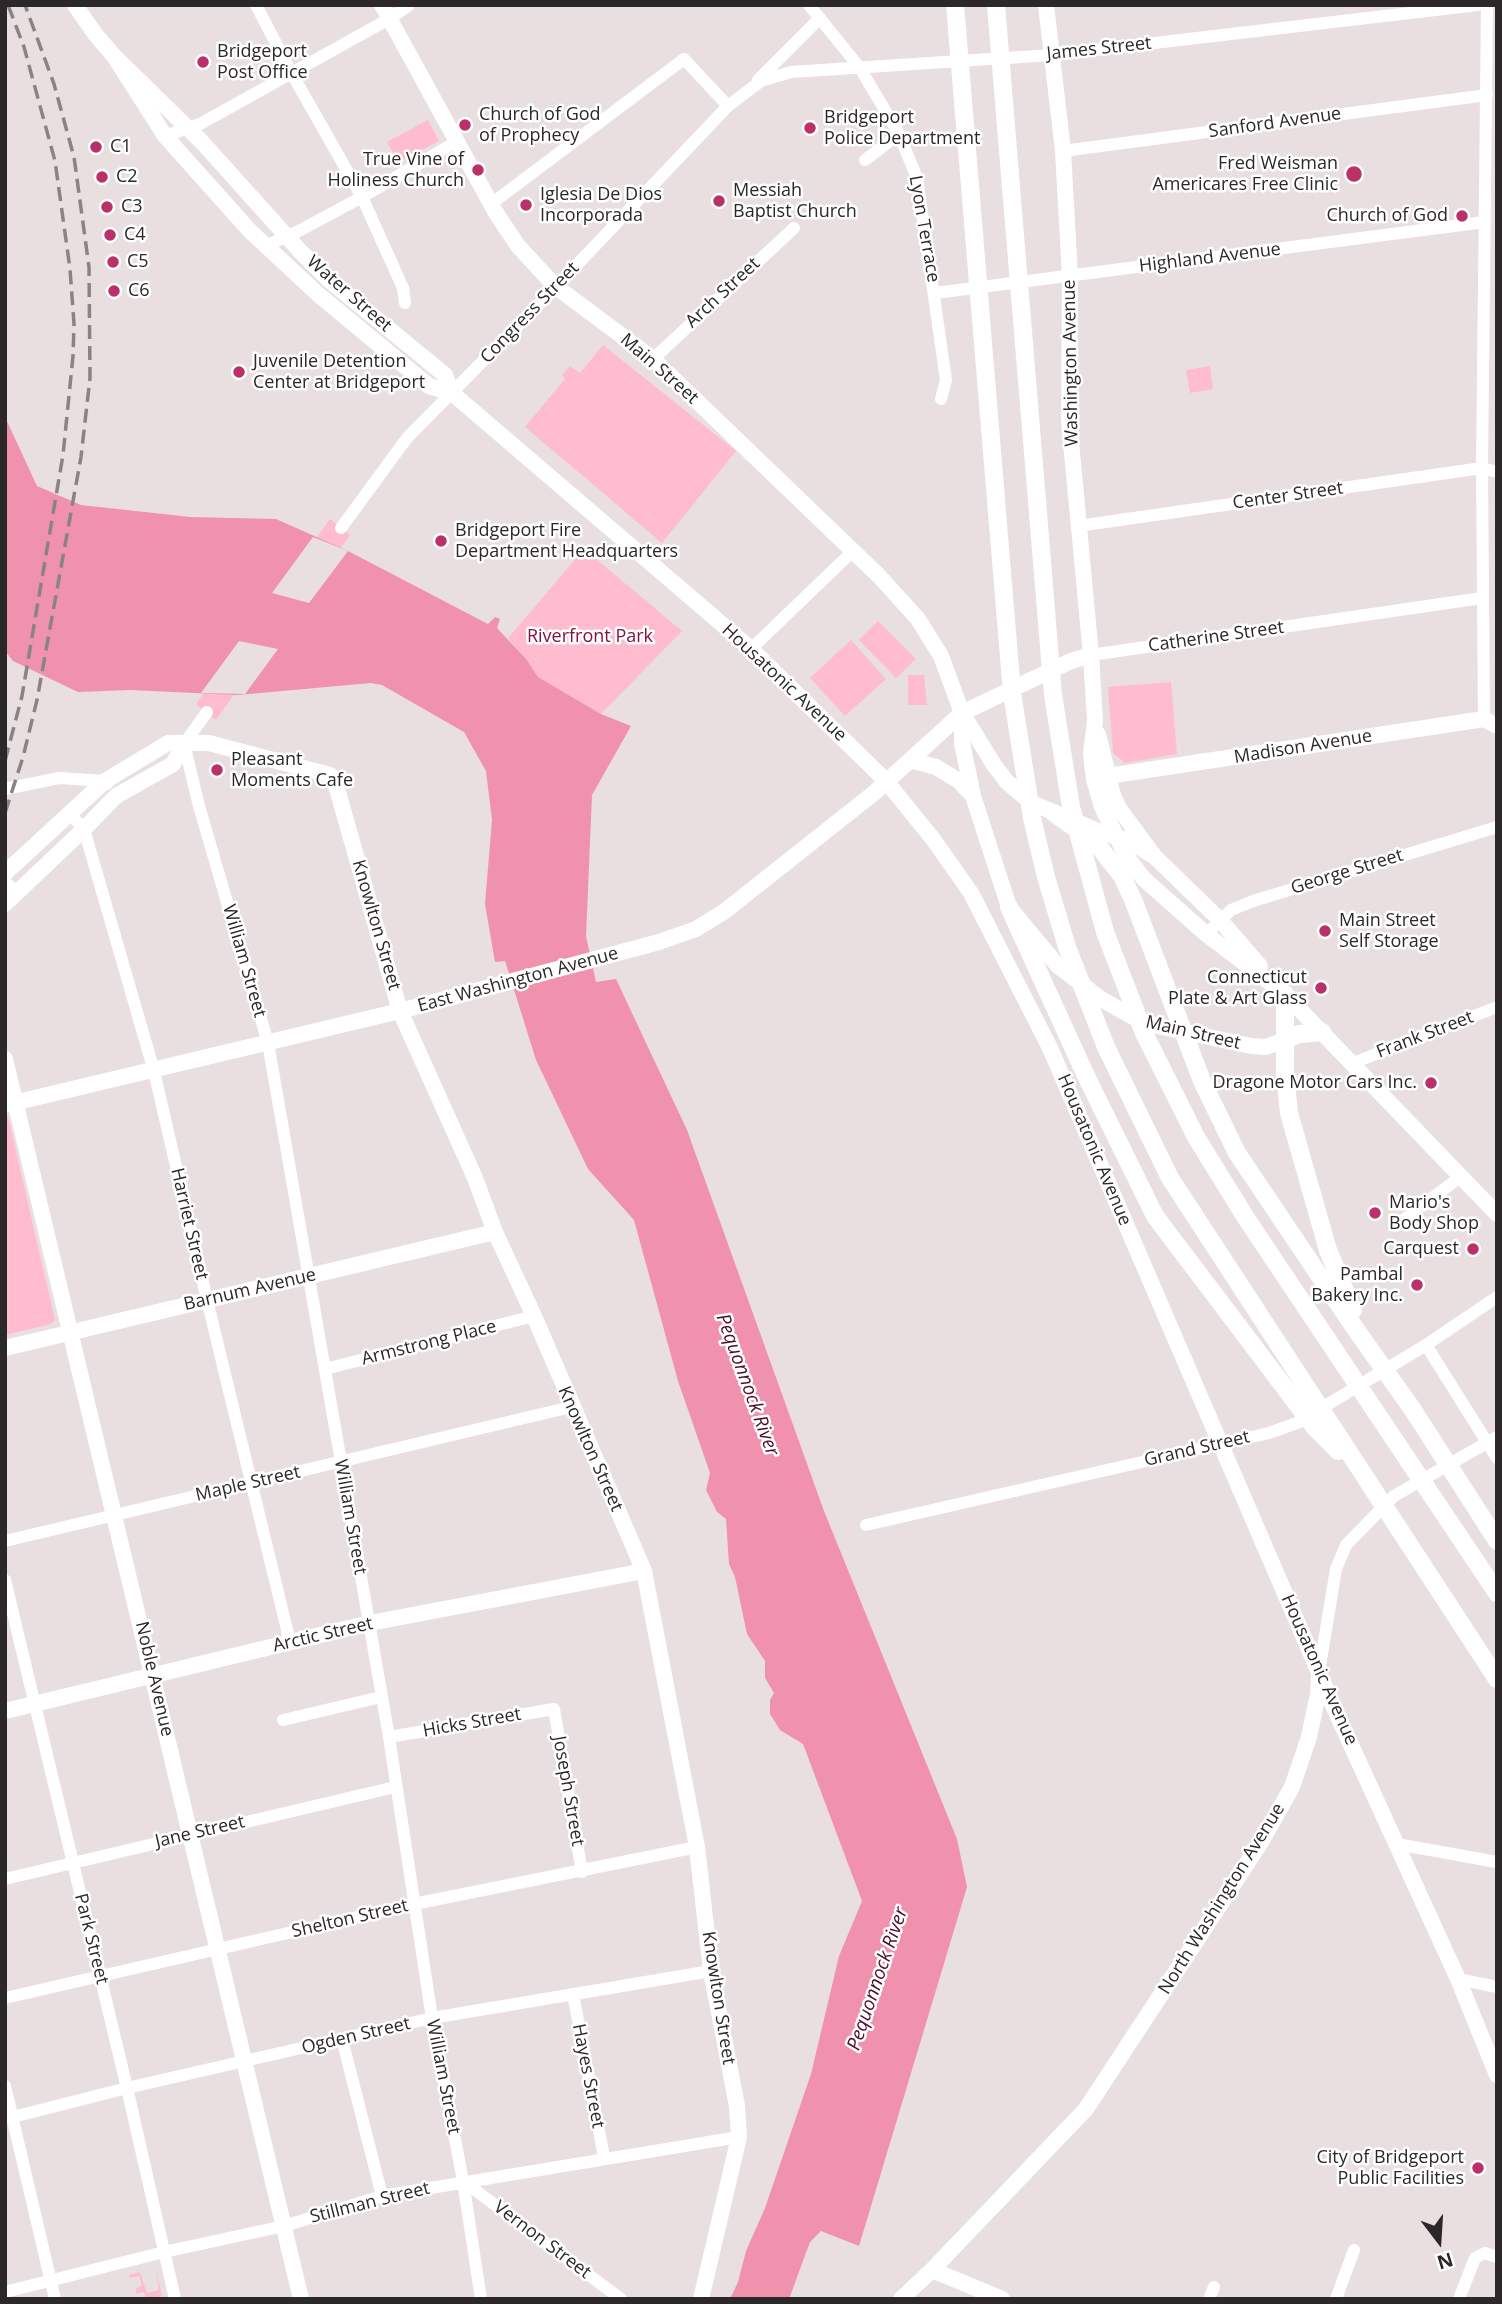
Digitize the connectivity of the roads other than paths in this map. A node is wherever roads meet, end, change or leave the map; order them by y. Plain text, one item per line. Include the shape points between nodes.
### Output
1 (75, 5) edge
2 (256, 5) edge
3 (409, 5) edge
4 (809, 5) edge
5 (955, 5) edge
6 (996, 5) edge
7 (1045, 5) edge
8 (1478, 5) edge
9 (1487, 5) edge
10 (385, 12) edge
11 (820, 18) junction
12 (1052, 55) junction
13 (114, 57) junction
14 (860, 68) junction
15 (292, 74) junction
16 (755, 84) junction
17 (1487, 95) junction
18 (728, 106) junction
19 (188, 128) junction
20 (899, 134) junction
21 (165, 136) junction
22 (456, 142) junction
23 (1063, 151) junction
24 (865, 160) dead end
25 (362, 197) junction
26 (491, 204) junction
27 (1485, 222) junction
28 (794, 228) dead end
29 (287, 237) junction
30 (265, 246) junction
31 (1070, 276) junction
32 (555, 286) junction
33 (935, 293) junction
34 (405, 303) dead end
35 (1490, 343) edge
36 (653, 359) junction
37 (452, 393) junction
38 (941, 399) dead end
39 (1482, 468) junction
40 (1497, 472) edge
41 (1078, 526) junction
42 (341, 527) dead end
43 (854, 550) junction
44 (1482, 598) junction
45 (751, 649) junction
46 (1091, 655) junction
47 (207, 712) dead end
48 (962, 713) junction
49 (1491, 722) edge
50 (184, 744) junction
51 (910, 760) junction
52 (1101, 778) junction
53 (105, 780) junction
54 (887, 780) junction
55 (5, 789) edge
56 (116, 796) junction
57 (973, 796) junction
58 (69, 813) junction
59 (1054, 813) junction
60 (1497, 827) edge
61 (84, 829) junction
62 (1117, 837) junction
63 (1155, 857) junction
64 (5, 873) edge
65 (11, 887) edge
66 (5, 904) edge
67 (1009, 907) junction
68 (1220, 920) junction
69 (1206, 933) junction
70 (1285, 994) junction
71 (400, 1011) junction
72 (1494, 1011) edge
73 (1322, 1032) junction
74 (1285, 1040) junction
75 (268, 1043) junction
76 (5, 1059) edge
77 (1353, 1063) junction
78 (154, 1071) junction
79 (11, 1104) edge
80 (1460, 1177) junction
81 (1497, 1214) edge
82 (1398, 1224) dead end
83 (495, 1232) junction
84 (308, 1277) junction
85 (1497, 1297) edge
86 (207, 1300) junction
87 (534, 1316) junction
88 (71, 1332) junction
89 (1426, 1345) junction
90 (5, 1348) edge
91 (1379, 1359) junction
92 (325, 1370) junction
93 (1308, 1405) junction
94 (571, 1407) junction
95 (1492, 1440) edge
96 (1220, 1443) junction
97 (1497, 1458) edge
98 (340, 1462) junction
99 (252, 1483) junction
100 (115, 1515) junction
101 (866, 1525) dead end
102 (5, 1541) edge
103 (1497, 1541) edge
104 (645, 1571) junction
105 (5, 1580) edge
106 (1497, 1593) edge
107 (370, 1623) junction
108 (290, 1642) junction
109 (1319, 1672) junction
110 (153, 1675) junction
111 (1497, 1679) edge
112 (382, 1697) junction
113 (35, 1704) junction
114 (554, 1709) joint
115 (5, 1711) edge
116 (283, 1720) dead end
117 (389, 1737) junction
118 (395, 1787) junction
119 (190, 1834) junction
120 (1397, 1844) junction
121 (697, 1847) junction
122 (73, 1862) junction
123 (1497, 1862) edge
124 (582, 1872) junction
125 (5, 1879) edge
126 (414, 1904) junction
127 (216, 1949) junction
128 (710, 1971) junction
129 (100, 1975) junction
130 (1458, 1979) junction
131 (1497, 1987) edge
132 (573, 1994) junction
133 (5, 1998) edge
134 (432, 2018) junction
135 (342, 2039) junction
136 (244, 2061) junction
137 (1497, 2075) edge
138 (5, 2085) edge
139 (127, 2088) junction
140 (9, 2118) edge
141 (739, 2137) junction
142 (604, 2157) junction
143 (463, 2181) junction
144 (382, 2196) junction
145 (284, 2226) junction
146 (1354, 2250) dead end
147 (164, 2252) junction
148 (1497, 2257) edge
149 (932, 2270) junction
150 (51, 2280) junction
151 (5, 2292) edge
152 (55, 2299) edge
153 (175, 2299) edge
154 (301, 2299) edge
155 (481, 2299) edge
156 (621, 2299) edge
157 (701, 2299) edge
158 (901, 2299) edge
159 (1002, 2299) edge
160 (1336, 2299) edge
161 (1459, 2299) edge

1 - 13 main road, Water Street
2 - 15 street
3 - 10 street
4 - 11 street, Lyon Terrace
5 - 93 highway via 1010,671 1032,818 1049,886 1087,1002 1136,1113 1170,1178
6 - 106 highway via 1049,653 1061,751 1105,932 1144,1033 1216,1170
7 - 12 main road, Washington Avenue
8 - 12 street, James Street
9 - 17 street
10 - 15 street
10 - 22 main road, Main Street
11 - 14 street, Lyon Terrace
11 - 16 street
12 - 14 street, James Street
12 - 23 main road, Washington Avenue
13 - 19 main road, Water Street
13 - 21 main road, Water Street
14 - 16 street, James Street via 791,72
14 - 20 street, Lyon Terrace
15 - 19 street
15 - 25 street
16 - 18 street, James Street
17 - 23 street, Sanford Avenue
17 - 27 street
18 - 26 street via 684,59
18 - 32 street, Congress Street
19 - 21 street
19 - 29 main road, Water Street
20 - 24 street
20 - 33 street, Lyon Terrace via 917,178
21 - 30 main road, Water Street
22 - 25 street
22 - 26 main road, Main Street
23 - 31 main road, Washington Avenue
25 - 29 street
25 - 34 street via 403,288
26 - 32 main road, Main Street via 518,246
27 - 31 street, Highland Avenue
27 - 35 street
28 - 36 street, Arch Street
29 - 30 street
29 - 37 main road, Water Street via 329,280 445,375
30 - 37 main road, Water Street via 429,386
31 - 33 street, Highland Avenue
31 - 41 main road, Washington Avenue via 1069,421
32 - 36 main road, Main Street
32 - 37 street, Congress Street
33 - 38 street, Lyon Terrace via 946,380
35 - 39 street
36 - 43 main road, Main Street
37 - 42 street, Congress Street via 407,438
37 - 45 main road, Housatonic Avenue
39 - 40 street, Center Street
39 - 41 street, Center Street
39 - 44 street
41 - 46 main road, Washington Avenue
43 - 45 street
43 - 48 main road, Main Street via 918,619 941,656
44 - 46 street, Catherine Street
44 - 49 street
45 - 54 main road, Housatonic Avenue
46 - 48 main road, Catherine Street
46 - 52 main road, Washington Avenue
47 - 50 street
48 - 51 main road, East Washington Avenue
48 - 57 main road, Main Street via 962,743
48 - 59 main road, Main Street via 1007,782 1032,803
49 - 52 main road, Madison Avenue
50 - 53 main road via 162,746
50 - 56 main road via 173,764
50 - 71 main road, Knowlton Street via 209,743 330,775
50 - 75 street, William Street
51 - 54 main road, East Washington Avenue
51 - 57 main road via 936,767
52 - 62 main road, Main Street via 1101,807
52 - 63 main road, Main Street
53 - 55 street via 59,778
53 - 56 street
53 - 58 main road
54 - 71 main road, East Washington Avenue via 696,929
54 - 96 main road, Housatonic Avenue via 971,893 1004,956 1050,1048
56 - 61 main road
57 - 67 main road, Main Street
58 - 61 street, Harriet Street
58 - 64 main road
59 - 62 main road, Main Street
59 - 91 highway via 1096,843 1122,876 1210,1100 1237,1153
60 - 68 street, George Street via 1253,901
61 - 65 main road
61 - 78 street, Harriet Street
62 - 63 main road, Main Street
62 - 69 main road, Main Street via 1144,879
63 - 68 main road, Main Street
65 - 66 main road
67 - 74 main road, Main Street via 1058,966 1101,999 1144,1023 1251,1046
67 - 93 highway via 1155,1216
68 - 69 street, George Street
68 - 70 main road, Main Street
69 - 70 main road, Main Street
70 - 73 main road, Main Street
70 - 74 highway
71 - 75 main road, East Washington Avenue
71 - 83 main road, Knowlton Street
72 - 77 street, Frank Street
73 - 74 highway
73 - 77 main road, Main Street
74 - 91 highway via 1287,1101 1301,1161 1337,1276
75 - 78 main road, East Washington Avenue
75 - 84 street, William Street
76 - 79 main road, Noble Avenue
77 - 80 main road, Main Street
78 - 79 main road, East Washington Avenue
78 - 86 street, Harriet Street
79 - 88 main road, Noble Avenue
80 - 81 main road, Main Street
80 - 82 street
83 - 84 main road, Barnum Avenue
83 - 87 main road, Knowlton Street
84 - 86 main road, Barnum Avenue
84 - 92 street, William Street
85 - 89 street, Grand Street
86 - 88 main road, Barnum Avenue
86 - 99 street, Harriet Street
87 - 92 street, Armstrong Place
87 - 94 main road, Knowlton Street
88 - 90 main road, Barnum Avenue
88 - 100 main road, Noble Avenue
89 - 95 street
89 - 96 street, Grand Street via 1297,1423
91 - 103 highway
92 - 98 street, William Street
93 - 111 highway via 1364,1477
94 - 98 street, Maple Street
94 - 104 main road, Knowlton Street
95 - 97 street
95 - 109 street, North Washington Avenue via 1394,1496 1346,1545 1336,1569
96 - 101 street, Grand Street
96 - 109 main road, Housatonic Avenue
98 - 99 street, Maple Street
98 - 107 street, William Street
99 - 100 street, Maple Street
99 - 108 street, Harriet Street
100 - 102 street, Maple Street
100 - 110 main road, Noble Avenue
104 - 107 main road, Arctic Street
104 - 121 main road, Knowlton Street
105 - 113 street, Park Street
107 - 108 main road, Arctic Street
107 - 112 street, William Street
108 - 110 main road, Arctic Street
109 - 120 main road, Housatonic Avenue
109 - 149 main road, North Washington Avenue via 1309,1737 1296,1776 1261,1842 1086,2109
110 - 113 main road, Arctic Street
110 - 119 main road, Noble Avenue
112 - 116 street
112 - 117 street, William Street
113 - 115 main road, Arctic Street
113 - 122 street, Park Street
114 - 117 street, Hicks Street
114 - 124 street, Joseph Street
117 - 118 street, William Street
118 - 119 street, Jane Street
118 - 126 street, William Street
119 - 122 street, Jane Street
119 - 127 main road, Noble Avenue
120 - 123 street
120 - 130 main road, Housatonic Avenue
121 - 124 street, Shelton Street
121 - 128 main road, Knowlton Street
122 - 125 street, Jane Street
122 - 129 street, Park Street
124 - 126 street, Shelton Street
126 - 127 street, Shelton Street
126 - 134 street, William Street
127 - 129 street, Shelton Street
127 - 136 main road, Noble Avenue
128 - 132 street, Ogden Street
128 - 141 main road, Knowlton Street
129 - 133 street, Shelton Street
129 - 139 street, Park Street
130 - 131 street
130 - 137 main road, Housatonic Avenue
132 - 134 street, Ogden Street
132 - 142 street, Hayes Street
134 - 135 street, Ogden Street
134 - 143 street, William Street
135 - 136 street, Ogden Street
135 - 144 street
136 - 139 street, Ogden Street
136 - 145 main road, Noble Avenue
138 - 140 street
139 - 140 street, Ogden Street
139 - 147 street, Park Street
140 - 150 street
141 - 142 street, Stillman Street
141 - 157 main road, Knowlton Street
142 - 143 street, Stillman Street
143 - 144 street, Stillman Street
143 - 155 street, William Street
143 - 156 street, Vernon Street
144 - 145 street, Stillman Street
145 - 147 street, Stillman Street
145 - 154 main road, Noble Avenue
146 - 160 street
147 - 150 street, Stillman Street
147 - 153 street, Park Street
148 - 161 street via 1485,2253 1475,2258
149 - 158 main road, North Washington Avenue
149 - 159 main road
150 - 151 street, Stillman Street
150 - 152 street

